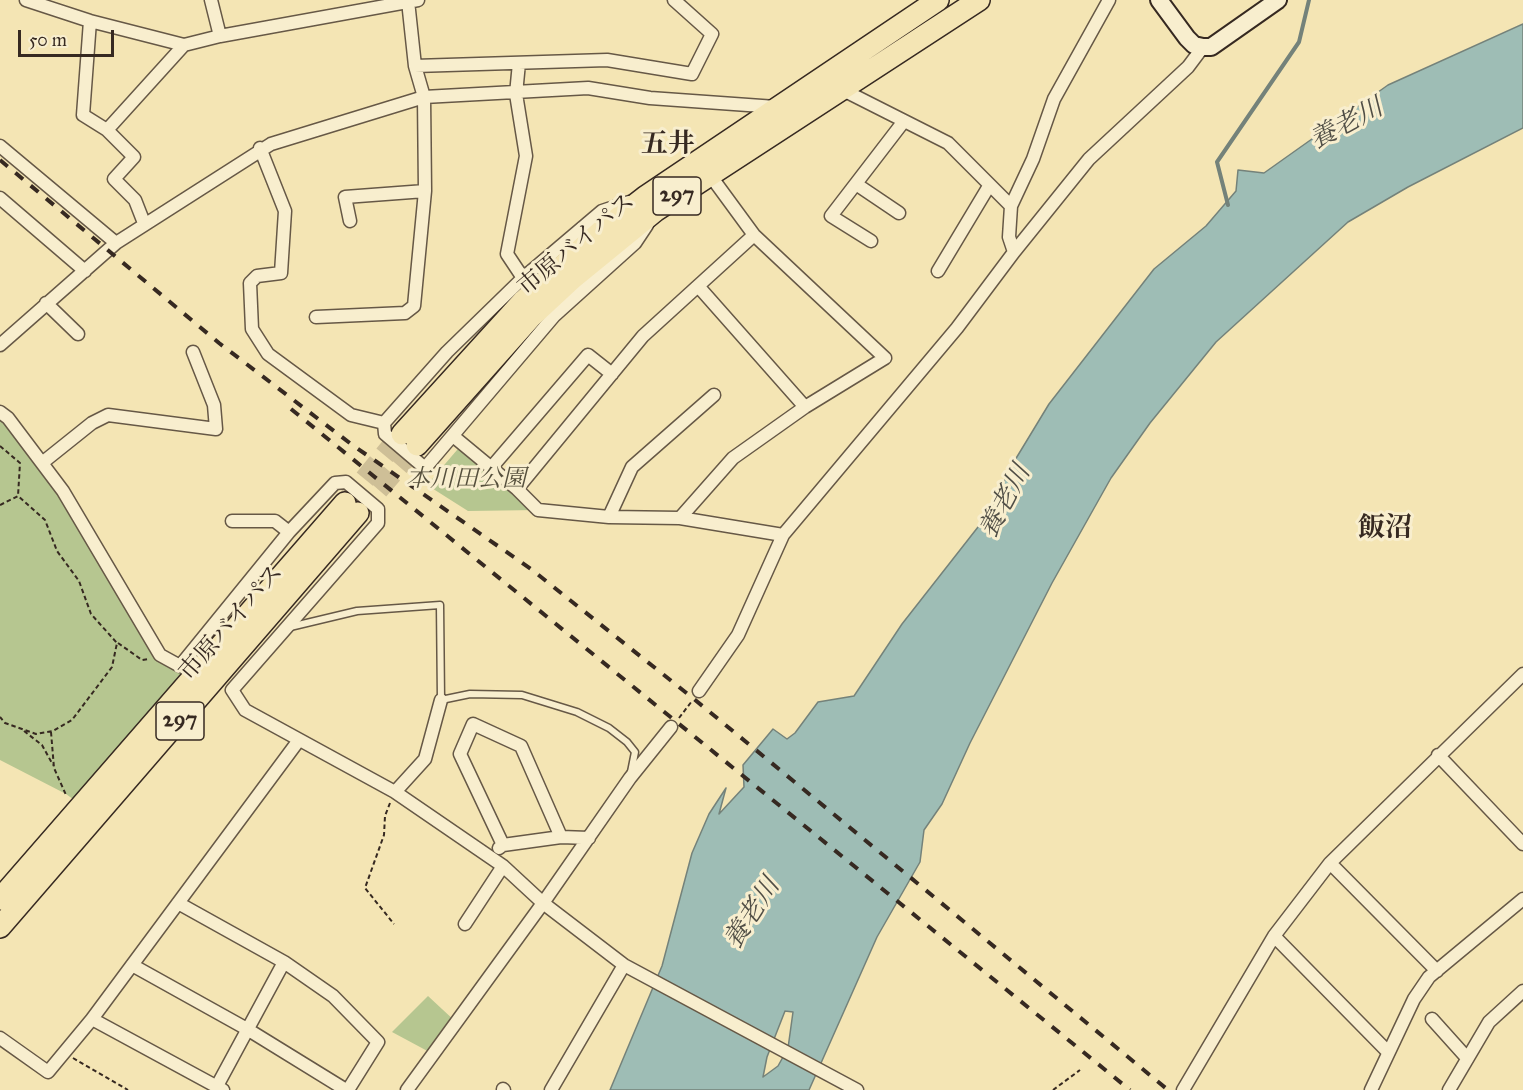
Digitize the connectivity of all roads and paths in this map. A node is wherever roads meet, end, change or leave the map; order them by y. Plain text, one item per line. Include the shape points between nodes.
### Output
1 (26, 0) edge
2 (211, 0) edge
3 (674, 0) edge
4 (938, 0) edge
5 (979, 0) edge
6 (1109, 0) edge
7 (1159, 0) edge
8 (1278, 0) edge
9 (413, 1) edge
10 (90, 21) junction
11 (220, 36) junction
12 (184, 45) junction
13 (1203, 47) junction
14 (519, 63) junction
15 (415, 66) junction
16 (843, 90) junction
17 (516, 94) junction
18 (424, 98) junction
19 (777, 107) junction
20 (904, 121) junction
21 (107, 130) junction
22 (0, 146) edge
23 (260, 148) junction
24 (710, 175) junction
25 (856, 184) junction
26 (989, 186) junction
27 (425, 191) junction
28 (0, 198) edge
29 (650, 204) junction
30 (1011, 206) junction
31 (899, 213) dead end
32 (350, 220) dead end
33 (144, 223) junction
34 (754, 235) junction
35 (871, 242) dead end
36 (116, 243) junction
37 (1014, 252) junction
38 (938, 270) dead end
39 (85, 271) junction
40 (523, 278) junction
41 (698, 286) junction
42 (46, 303) junction
43 (316, 317) dead end
44 (78, 334) dead end
45 (0, 345) edge
46 (193, 352) dead end
47 (612, 374) junction
48 (714, 395) dead end
49 (805, 407) junction
50 (0, 412) edge
51 (401, 434) junction
52 (453, 436) junction
53 (0, 446) edge
54 (42, 463) junction
55 (491, 468) junction
56 (517, 489) junction
57 (18, 496) junction
58 (0, 505) edge
59 (609, 518) junction
60 (680, 518) junction
61 (231, 521) dead end
62 (289, 532) junction
63 (783, 535) junction
64 (286, 628) junction
65 (117, 642) junction
66 (160, 655) junction
67 (1523, 674) edge
68 (699, 691) joint
69 (441, 700) junction
70 (0, 717) edge
71 (673, 724) joint
72 (21, 728) junction
73 (51, 732) junction
74 (299, 740) junction
75 (1438, 755) junction
76 (54, 768) junction
77 (630, 778) junction
78 (395, 792) junction
79 (66, 795) dead end
80 (561, 837) junction
81 (589, 838) junction
82 (1523, 844) edge
83 (503, 845) junction
84 (489, 856) junction
85 (1330, 863) junction
86 (503, 866) junction
87 (0, 899) edge
88 (1523, 899) edge
89 (178, 903) junction
90 (543, 903) junction
91 (394, 924) dead end
92 (465, 924) dead end
93 (0, 927) edge
94 (1274, 936) junction
95 (284, 962) junction
96 (132, 965) junction
97 (624, 965) junction
98 (1437, 971) junction
99 (1523, 991) edge
100 (1432, 1018) dead end
101 (92, 1019) junction
102 (248, 1029) junction
103 (0, 1038) edge
104 (1388, 1052) junction
105 (63, 1053) junction
106 (1467, 1058) junction
107 (1080, 1070) dead end
108 (220, 1088) edge
109 (1187, 1088) edge
110 (128, 1090) edge
111 (347, 1090) edge
112 (407, 1090) edge
113 (551, 1090) edge
114 (857, 1090) edge
115 (1053, 1090) edge
116 (1371, 1090) edge
117 (1449, 1090) edge

1 - 10 street
2 - 11 street
3 - 14 street via 712,34 692,74 607,60
4 - 19 highway, 市原バイパス / 297
5 - 16 highway, 市原バイパス / 297
6 - 30 street via 1054,99
7 - 13 street via 1187,38
8 - 13 street via 1211,47
9 - 11 street
9 - 15 street
10 - 12 street
10 - 21 street via 83,115
11 - 12 street
12 - 21 street
13 - 37 street via 1188,67 1089,159
14 - 15 street
14 - 17 street
15 - 18 street
16 - 20 street
16 - 24 highway, 市原バイパス / 297
17 - 18 street
17 - 19 street via 588,88 650,98
17 - 40 street via 526,156 507,254
18 - 23 street
18 - 27 street
19 - 29 highway, 市原バイパス / 297
20 - 25 street
20 - 26 street via 948,143
21 - 33 street via 134,157 114,179 135,200
22 - 36 street
23 - 33 street
23 - 51 street via 285,211 281,273 257,276 250,283 252,329 268,354 351,415
24 - 29 highway, 市原バイパス / 297
24 - 34 street
25 - 31 street
25 - 35 street via 831,216
26 - 30 street
26 - 38 street
27 - 32 street via 345,197
27 - 43 street via 414,306 405,313
28 - 39 street
29 - 40 street via 602,211
29 - 51 highway, 市原バイパス / 297 via 565,261
29 - 52 street via 635,243 554,316
30 - 37 street via 1009,237
33 - 36 street
34 - 41 street
34 - 49 street via 885,358
36 - 39 street
37 - 63 street via 957,328
39 - 42 street
40 - 51 street via 447,352
41 - 47 street via 643,336
41 - 49 street
42 - 44 street
42 - 45 street
46 - 54 street via 214,405 216,429 108,415
47 - 55 street via 588,355
47 - 56 street
48 - 59 street via 632,467
49 - 60 street via 733,458
50 - 54 street
51 - 52 street via 385,434 425,468
52 - 55 street
53 - 57 path via 20,463
54 - 66 street
55 - 56 street
56 - 59 street via 538,510
57 - 58 path
57 - 65 path via 45,520 57,550 79,581 91,614
59 - 60 street
60 - 63 street
61 - 62 street via 275,521
62 - 64 street via 335,483 346,482 378,509 378,524
62 - 66 street via 180,666
63 - 68 street via 738,635
64 - 69 lane via 357,611 440,606
64 - 74 street via 232,690 245,710
65 - 66 path via 142,660
65 - 73 path via 112,667 72,720
67 - 75 street
68 - 71 path
69 - 77 lane via 470,694 522,695 577,712 609,728 635,752
69 - 78 street via 425,759
70 - 72 path
71 - 77 street
72 - 73 path via 36,734
72 - 76 path via 42,745
73 - 76 path
74 - 78 street
74 - 89 street
75 - 82 street
75 - 85 street
76 - 79 path
77 - 81 street
78 - 84 street
78 - 91 path via 384,816 384,835 365,888
80 - 81 street
80 - 83 street
80 - 83 street via 521,746 473,724 460,754
81 - 90 street
83 - 84 street
84 - 86 street
85 - 94 street
85 - 98 street
86 - 90 street
86 - 92 street
87 - 93 highway, 市原バイパス / 297 via 352,508
88 - 98 street
89 - 95 street
89 - 96 street
90 - 97 street
90 - 112 street
94 - 104 street
94 - 109 street
95 - 102 street
95 - 111 street via 333,996 378,1042
96 - 101 street
96 - 102 street
97 - 113 street
97 - 114 street
98 - 104 street via 1414,999
99 - 106 street via 1490,1022
100 - 106 street
101 - 105 street
101 - 108 street
102 - 108 street
102 - 111 street
103 - 105 street via 48,1072
104 - 116 street
105 - 110 path
106 - 117 street
107 - 115 path

